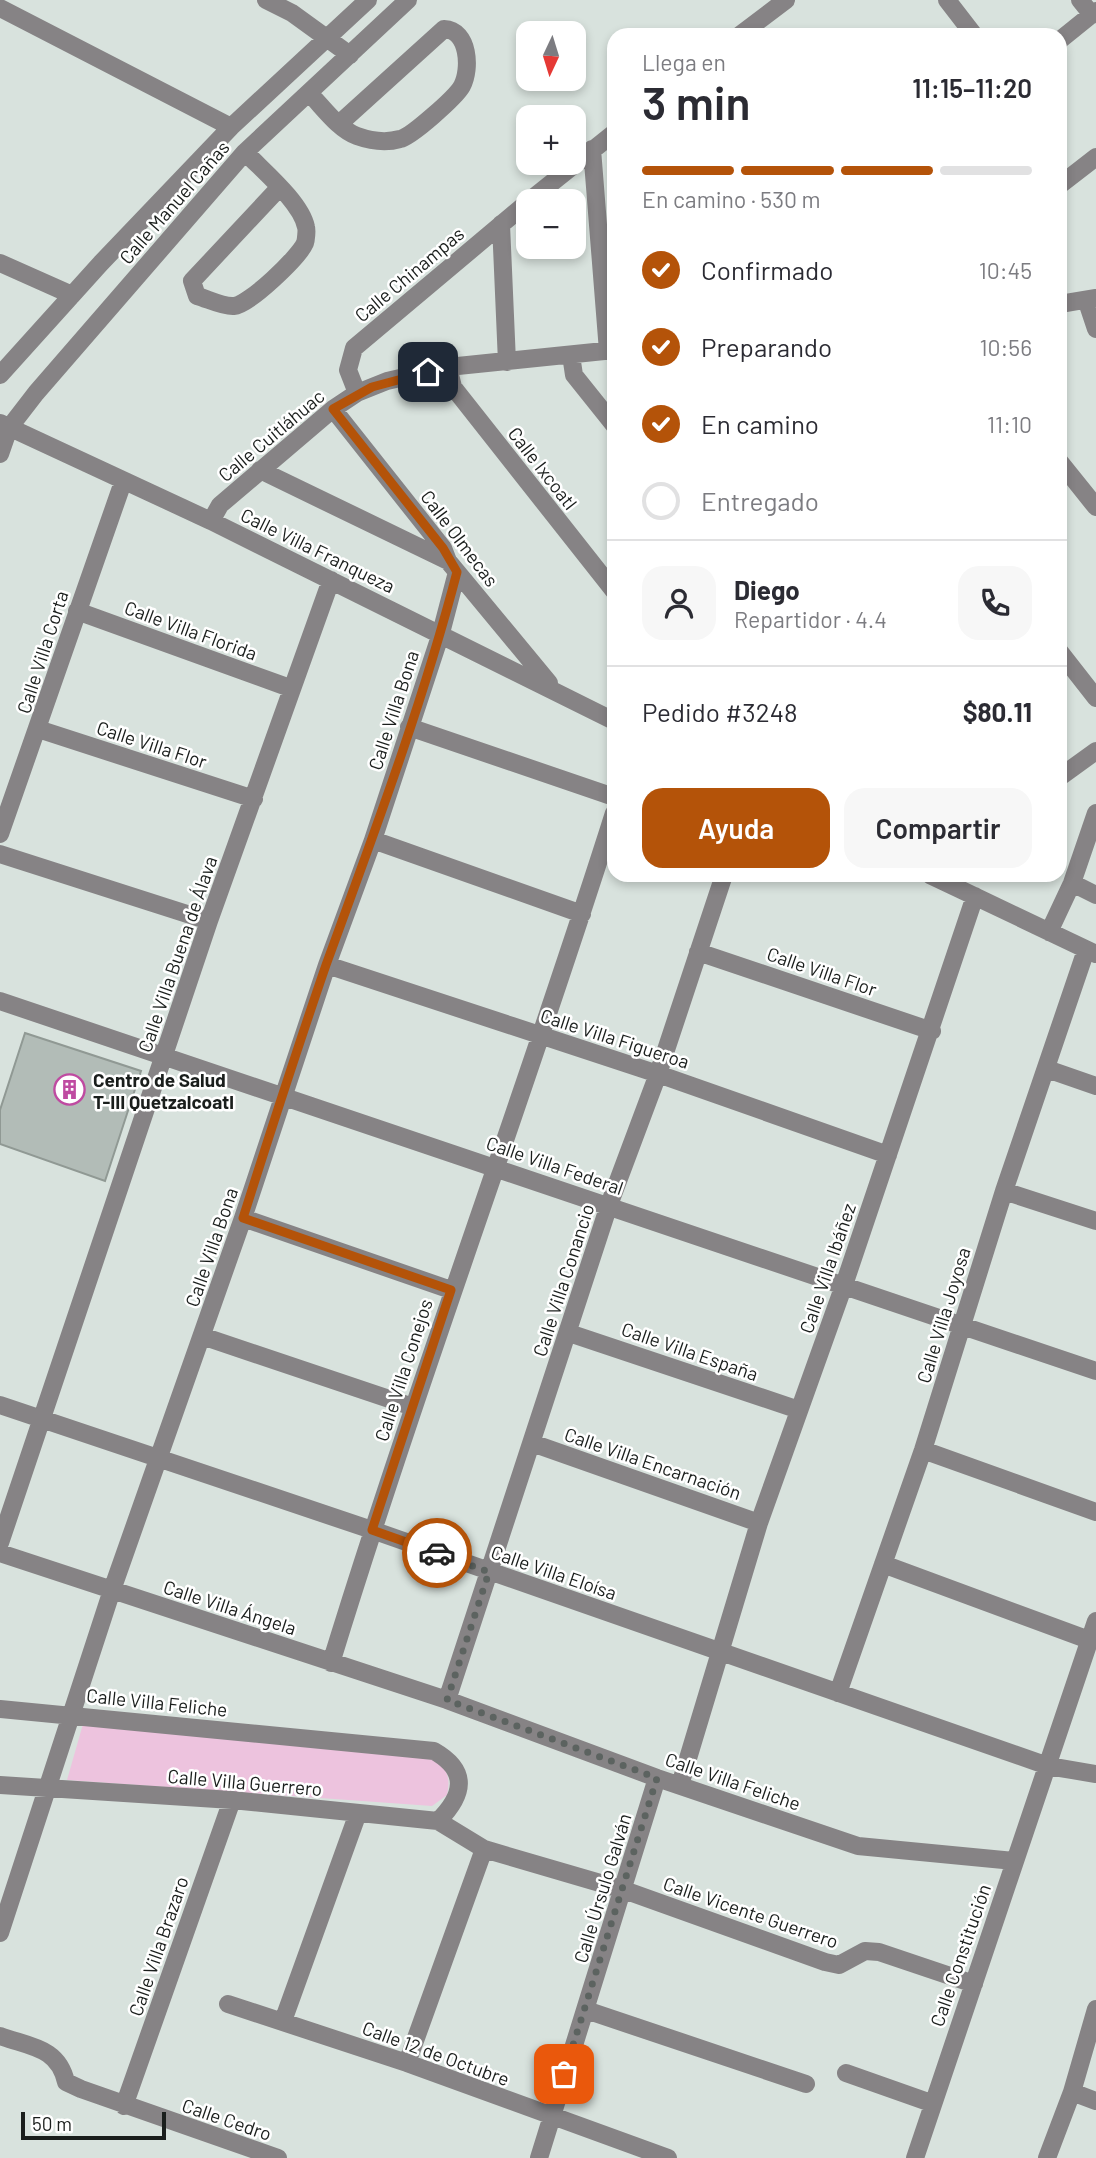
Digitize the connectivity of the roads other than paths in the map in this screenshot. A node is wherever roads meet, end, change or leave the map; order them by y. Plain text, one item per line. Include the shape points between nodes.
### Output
1 (267, 0) edge
2 (369, 0) edge
3 (408, 0) edge
4 (947, 0) edge
5 (1080, 0) edge
6 (778, 2) edge
7 (0, 8) edge
8 (1094, 13) edge
9 (748, 28) edge
10 (969, 28) edge
11 (1067, 34) edge
12 (329, 37) junction
13 (351, 55) junction
14 (309, 93) junction
15 (339, 124) junction
16 (231, 127) junction
17 (607, 138) edge
18 (592, 149) junction
19 (245, 152) junction
20 (1096, 157) edge
21 (1067, 180) edge
22 (280, 187) junction
23 (544, 189) edge
24 (516, 212) edge
25 (501, 225) junction
26 (0, 263) edge
27 (72, 295) junction
28 (1091, 300) edge
29 (1067, 303) edge
30 (607, 308) edge
31 (1096, 328) edge
32 (607, 351) edge
33 (570, 355) junction
34 (507, 362) junction
35 (448, 367) junction
36 (0, 375) edge
37 (357, 393) junction
38 (333, 409) junction
39 (607, 416) edge
40 (4, 426) edge
41 (0, 454) edge
42 (260, 470) junction
43 (1067, 471) edge
44 (123, 482) junction
45 (1096, 507) edge
46 (211, 522) junction
47 (453, 567) junction
48 (331, 580) junction
49 (607, 582) edge
50 (77, 611) junction
51 (441, 633) junction
52 (1067, 661) edge
53 (290, 688) junction
54 (555, 691) junction
55 (1096, 698) edge
56 (607, 717) edge
57 (409, 727) junction
58 (38, 729) junction
59 (1096, 751) edge
60 (1067, 772) edge
61 (607, 795) edge
62 (254, 799) junction
63 (1096, 813) edge
64 (0, 834) edge
65 (607, 835) edge
66 (373, 840) junction
67 (0, 855) edge
68 (722, 882) edge
69 (954, 882) edge
70 (1072, 883) junction
71 (1096, 895) edge
72 (975, 897) junction
73 (582, 914) junction
74 (209, 921) junction
75 (1049, 932) junction
76 (698, 952) junction
77 (1091, 952) edge
78 (327, 965) junction
79 (0, 1001) edge
80 (932, 1031) junction
81 (541, 1036) junction
82 (163, 1055) junction
83 (1047, 1069) junction
84 (658, 1074) junction
85 (1096, 1086) edge
86 (282, 1095) junction
87 (888, 1155) junction
88 (495, 1166) junction
89 (1003, 1191) junction
90 (609, 1205) junction
91 (243, 1218) junction
92 (1096, 1222) edge
93 (844, 1285) junction
94 (451, 1290) junction
95 (962, 1324) junction
96 (569, 1332) junction
97 (202, 1336) junction
98 (1096, 1371) edge
99 (0, 1405) edge
100 (413, 1407) junction
101 (799, 1410) junction
102 (41, 1420) junction
103 (532, 1443) junction
104 (923, 1450) junction
105 (157, 1461) junction
106 (1096, 1512) edge
107 (759, 1523) junction
108 (372, 1530) junction
109 (0, 1543) edge
110 (0, 1553) edge
111 (883, 1564) junction
112 (489, 1572) junction
113 (111, 1590) junction
114 (1096, 1621) edge
115 (1089, 1640) junction
116 (722, 1654) junction
117 (331, 1663) junction
118 (838, 1693) junction
119 (447, 1700) junction
120 (0, 1709) edge
121 (72, 1714) junction
122 (1048, 1766) junction
123 (1096, 1774) edge
124 (657, 1778) junction
125 (0, 1784) edge
126 (680, 1785) junction
127 (48, 1788) junction
128 (232, 1800) junction
129 (358, 1814) junction
130 (438, 1821) junction
131 (484, 1849) junction
132 (1014, 1861) junction
133 (624, 1890) junction
134 (0, 1933) edge
135 (974, 1984) junction
136 (228, 2004) dead end
137 (1096, 2009) edge
138 (586, 2010) junction
139 (283, 2021) junction
140 (0, 2036) edge
141 (407, 2063) junction
142 (846, 2073) dead end
143 (806, 2084) dead end
144 (1072, 2092) junction
145 (1096, 2101) edge
146 (932, 2103) junction
147 (124, 2106) junction
148 (550, 2117) junction
149 (278, 2158) edge
150 (539, 2158) edge
151 (668, 2158) edge
152 (915, 2158) edge
153 (1047, 2158) edge

1 - 12 street
2 - 12 street, Calle Manuel Cañas
3 - 13 street, Calle Manuel Cañas
4 - 10 street
5 - 8 street
6 - 9 street
7 - 16 street
8 - 11 street
12 - 13 street
12 - 16 street, Calle Manuel Cañas
13 - 14 street, Calle Manuel Cañas
14 - 15 street
14 - 19 street, Calle Manuel Cañas
15 - 15 street via 356,136 380,142 404,139 462,85 466,72 463,39 444,29
16 - 27 street, Calle Manuel Cañas
17 - 18 street, Calle Chinampas
18 - 23 street, Calle Chinampas
18 - 30 street
19 - 22 street
19 - 40 street, Calle Manuel Cañas
20 - 21 street
22 - 22 street via 300,213 306,227 305,243 247,302 232,306 197,296 192,281
24 - 25 street, Calle Chinampas
25 - 34 street
25 - 37 street, Calle Chinampas via 354,348 348,370
26 - 27 street
27 - 36 street, Calle Manuel Cañas
28 - 29 street
28 - 31 street
32 - 33 street, Calle Cuitláhuac
33 - 34 street, Calle Cuitláhuac
33 - 39 street via 574,375
34 - 35 street, Calle Cuitláhuac
35 - 37 street, Calle Cuitláhuac
35 - 49 street, Calle Ixcoatl via 453,387
37 - 38 street, Calle Cuitláhuac
38 - 42 street, Calle Cuitláhuac
38 - 47 street, Calle Olmecas via 443,548
40 - 41 street, Calle Manuel Cañas
40 - 44 street, Calle Villa Franqueza
42 - 46 street, Calle Cuitláhuac via 220,505
42 - 47 street
43 - 45 street
44 - 46 street, Calle Villa Franqueza
44 - 50 street, Calle Villa Corta
46 - 48 street, Calle Villa Franqueza
47 - 51 street, Calle Villa Bona
47 - 54 street, Calle Olmecas
48 - 51 street, Calle Villa Franqueza
48 - 53 street, Calle Villa Buena de Álava
50 - 53 street, Calle Villa Florida
50 - 58 street, Calle Villa Corta
51 - 54 street, Calle Villa Franqueza
51 - 57 street, Calle Villa Bona
52 - 55 street
53 - 62 street, Calle Villa Buena de Álava
54 - 56 street, Calle Villa Franqueza
57 - 61 street
57 - 66 street, Calle Villa Bona
58 - 62 street, Calle Villa Flor
58 - 64 street, Calle Villa Corta
59 - 60 street
62 - 74 street, Calle Villa Buena de Álava
63 - 70 street
65 - 73 street, Calle Villa Conejos
66 - 73 street
66 - 78 street, Calle Villa Bona
67 - 74 street
68 - 76 street, Calle Villa Conancio
69 - 72 street
70 - 71 street
70 - 75 street
72 - 75 street
72 - 80 street, Calle Villa Ibáñez
73 - 81 street, Calle Villa Conejos
74 - 82 street, Calle Villa Buena de Álava
75 - 77 street
76 - 80 street, Calle Villa Flor
76 - 84 street, Calle Villa Conancio
77 - 83 street, Calle Villa Joyosa
78 - 81 street, Calle Villa Figueroa
78 - 86 street, Calle Villa Bona
79 - 82 street, Calle Villa Federal
80 - 87 street, Calle Villa Ibáñez
81 - 84 street, Calle Villa Figueroa
81 - 88 street, Calle Villa Conejos
82 - 86 street, Calle Villa Federal
82 - 102 street, Calle Villa Buena de Álava
83 - 85 street
83 - 89 street, Calle Villa Joyosa
84 - 87 street, Calle Villa Figueroa
84 - 90 street, Calle Villa Conancio
86 - 88 street, Calle Villa Federal
86 - 91 street, Calle Villa Bona
87 - 93 street, Calle Villa Ibáñez
88 - 90 street, Calle Villa Federal
88 - 94 street, Calle Villa Conejos
89 - 92 street
89 - 95 street, Calle Villa Joyosa
90 - 93 street, Calle Villa Federal
90 - 96 street, Calle Villa Conancio
91 - 94 street
91 - 97 street, Calle Villa Bona
93 - 95 street, Calle Villa Federal
93 - 101 street, Calle Villa Ibáñez
94 - 100 street, Calle Villa Conejos
95 - 98 street, Calle Villa Federal
95 - 104 street, Calle Villa Joyosa
96 - 101 street, Calle Villa España
96 - 103 street, Calle Villa Conancio
97 - 100 street
97 - 105 street, Calle Villa Bona
99 - 102 street, Calle Villa Eloísa
100 - 108 street, Calle Villa Conejos
101 - 107 street, Calle Villa Ibáñez
102 - 105 street, Calle Villa Eloísa
102 - 109 street, Calle Villa Buena de Álava
103 - 107 street, Calle Villa Encarnación
103 - 112 street, Calle Villa Conancio
104 - 106 street
104 - 111 street, Calle Villa Joyosa
105 - 108 street, Calle Villa Eloísa
105 - 113 street, Calle Villa Bona
107 - 116 street, Calle Villa Ibáñez
108 - 112 street, Calle Villa Eloísa
108 - 117 street, Calle Villa Conejos
110 - 113 street, Calle Villa Ángela
111 - 115 street
111 - 118 street, Calle Villa Joyosa
112 - 116 street, Calle Villa Eloísa
112 - 119 street, Calle Villa Conancio
113 - 117 street, Calle Villa Ángela
113 - 121 street, Calle Villa Bona
114 - 115 street, Calle Constitución
115 - 122 street, Calle Constitución
116 - 118 street, Calle Villa Eloísa
116 - 126 street
117 - 119 street, Calle Villa Ángela
118 - 122 street, Calle Villa Eloísa
119 - 124 street, Calle Villa Feliche
120 - 121 street, Calle Villa Feliche
121 - 127 street, Calle Villa Bona
121 - 130 street, Calle Villa Feliche via 434,1751 452,1762 460,1780 454,1805
122 - 123 street, Calle Villa Eloísa
122 - 132 street, Calle Constitución
124 - 126 street, Calle Villa Feliche
124 - 133 street, Calle Úrsulo Galván
125 - 127 street
126 - 132 street, Calle Villa Feliche via 858,1846
127 - 128 street, Calle Villa Guerrero
127 - 134 street, Calle Villa Bona
128 - 129 street, Calle Villa Guerrero
128 - 147 street, Calle Villa Brazaro
129 - 130 street, Calle Villa Guerrero
129 - 139 street
130 - 131 street, Calle Vicente Guerrero
131 - 133 street, Calle Vicente Guerrero
131 - 141 street
132 - 135 street, Calle Constitución
133 - 135 street, Calle Vicente Guerrero via 825,1962 839,1965 865,1951 879,1952
133 - 138 street, Calle Úrsulo Galván
135 - 146 street, Calle Constitución
136 - 139 street, Calle 12 de Octubre
137 - 144 street
138 - 143 street
138 - 148 street, Calle Úrsulo Galván
139 - 141 street, Calle 12 de Octubre
140 - 147 street, Calle Cedro via 54,2056 66,2082
141 - 148 street, Calle 12 de Octubre
142 - 146 street
144 - 145 street
144 - 153 street
146 - 152 street, Calle Constitución
147 - 149 street, Calle Cedro
148 - 150 street, Calle Úrsulo Galván
148 - 151 street, Calle 12 de Octubre

